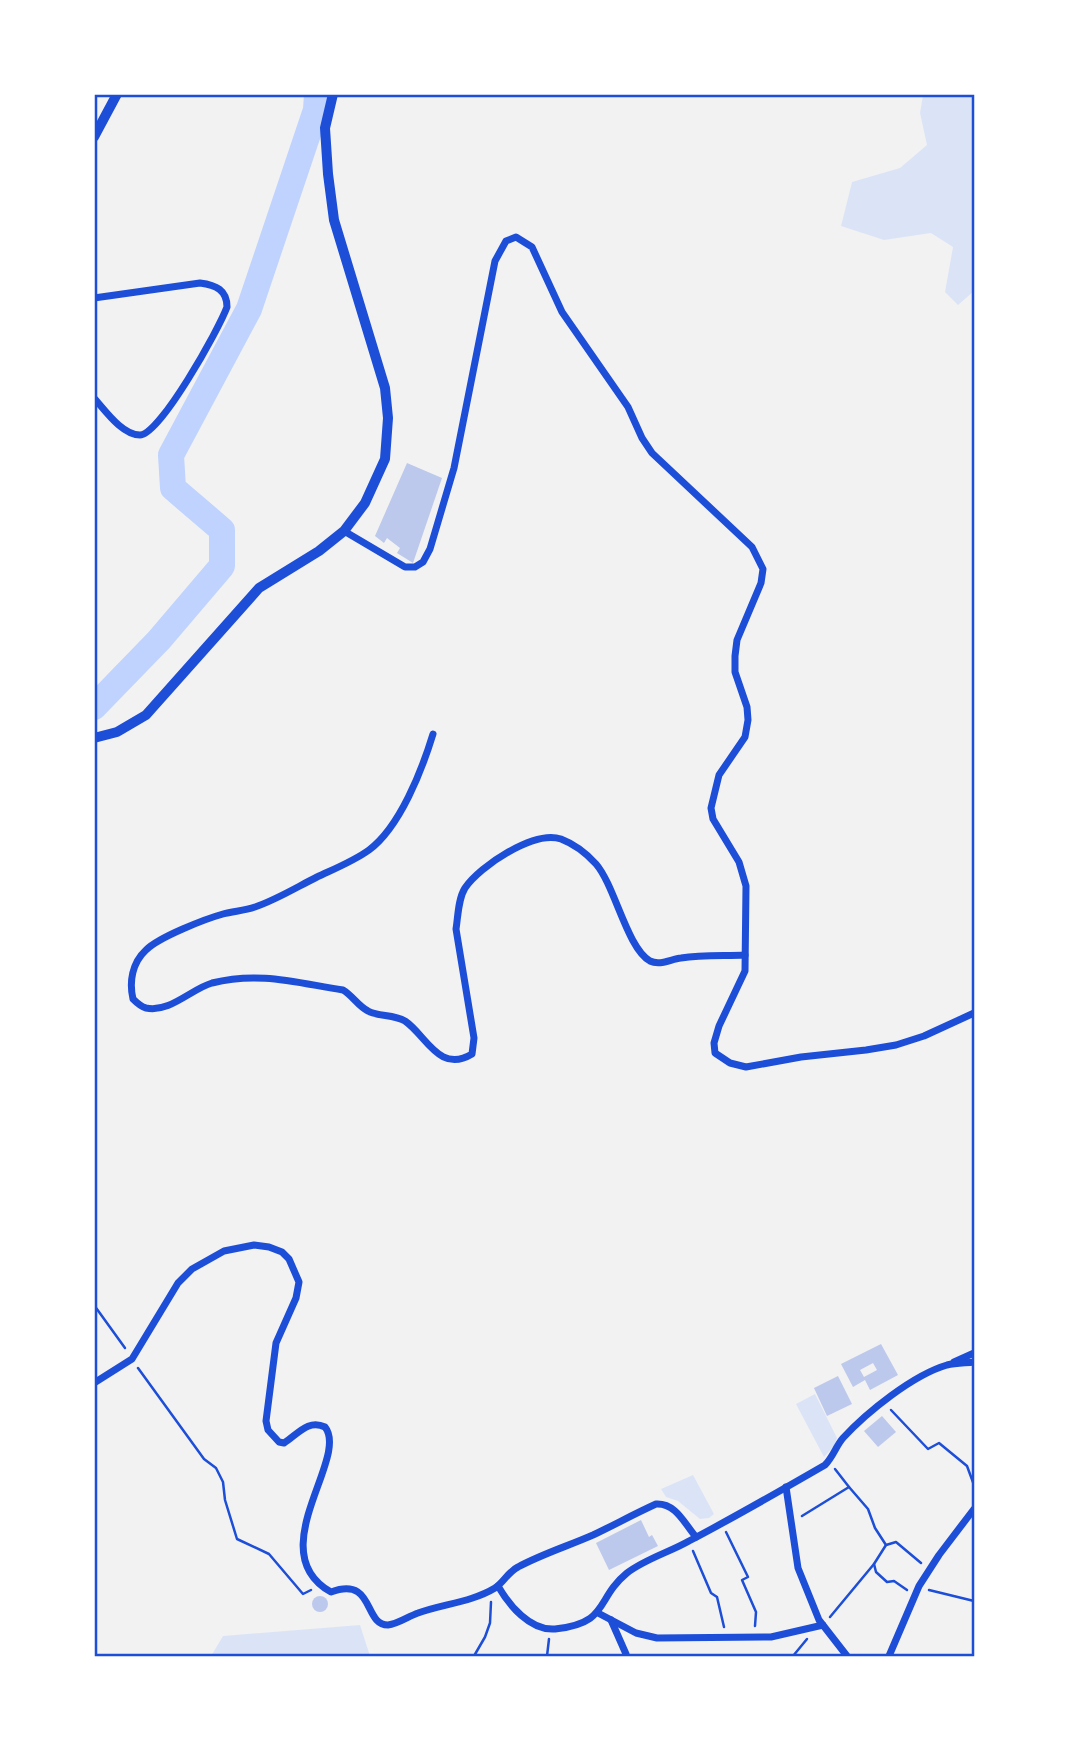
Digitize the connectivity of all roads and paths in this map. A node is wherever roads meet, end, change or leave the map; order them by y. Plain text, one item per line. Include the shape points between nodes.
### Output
1 (117, 94) edge
2 (332, 94) edge
3 (94, 137) edge
4 (94, 298) edge
5 (94, 398) edge
6 (344, 531) junction
7 (433, 734) dead end
8 (94, 737) edge
9 (745, 955) junction
10 (975, 1013) edge
11 (94, 1305) edge
12 (975, 1353) edge
13 (132, 1359) junction
14 (975, 1362) edge
15 (947, 1365) junction
16 (94, 1383) edge
17 (884, 1402) junction
18 (829, 1461) junction
19 (975, 1485) edge
20 (786, 1487) junction
21 (849, 1487) junction
22 (975, 1509) edge
23 (722, 1523) junction
24 (790, 1523) junction
25 (696, 1537) junction
26 (688, 1542) junction
27 (886, 1545) junction
28 (874, 1564) junction
29 (929, 1570) junction
30 (320, 1586) junction
31 (498, 1586) junction
32 (919, 1586) junction
33 (914, 1596) junction
34 (975, 1601) edge
35 (598, 1614) junction
36 (611, 1619) junction
37 (819, 1627) junction
38 (551, 1629) junction
39 (754, 1638) junction
40 (727, 1639) junction
41 (626, 1654) dead end
42 (474, 1657) edge
43 (547, 1657) edge
44 (793, 1657) edge
45 (847, 1657) edge
46 (889, 1657) edge

1 - 3 main road
2 - 6 street via 326,128 334,220 385,388 388,418 385,459 365,503
4 - 5 street via 200,283 213,284 227,299 223,318 193,372 146,435 128,432
6 - 8 street via 259,588 146,715 117,732
6 - 9 street via 405,567 423,562 454,467 495,261 506,241 516,237 524,241 532,247 562,312 628,407 652,453 752,547 763,569 735,656 735,672 747,706 745,737 719,775 710,808 739,862 746,886
7 - 9 street via 421,773 405,803 370,849 254,908 196,923 146,949 133,970 133,999 146,1008 167,1007 209,984 235,978 277,978 343,990 374,1015 405,1021 446,1058 463,1059 472,1054 474,1038 456,929 465,888 493,862 538,839 559,838 597,865 641,953 651,961
9 - 10 street via 745,971 714,1043 715,1053 730,1063 746,1066 896,1045
11 - 13 path
12 - 15 street
13 - 16 street
13 - 30 path via 204,1459 216,1468 237,1539 270,1554 303,1594
13 - 30 street via 178,1283 206,1259 240,1247 282,1252 296,1269 299,1282 276,1343 266,1421 273,1437 284,1443 312,1424 325,1427 331,1439 304,1533 309,1572
14 - 15 street
15 - 17 street
17 - 18 street via 842,1440
17 - 19 path via 928,1448 939,1443 967,1466
18 - 20 street
18 - 21 path
20 - 23 street
20 - 24 street
21 - 24 path
21 - 27 path via 868,1509
22 - 29 street
23 - 25 street
23 - 39 path via 748,1577 742,1580 756,1612
24 - 37 street via 798,1568
25 - 26 street
25 - 31 street via 676,1511 656,1504 519,1566
26 - 35 street via 630,1571
26 - 40 path via 717,1597
27 - 28 path
27 - 29 path via 896,1542
28 - 33 path via 887,1582 894,1581
28 - 37 path
29 - 32 street
30 - 31 street via 331,1592 350,1587 360,1592 371,1612 388,1625
31 - 38 street via 517,1613
31 - 42 path via 485,1637
32 - 33 street
32 - 34 path
33 - 46 street
35 - 36 street
35 - 38 street via 572,1626
36 - 40 street via 657,1638
36 - 41 street
37 - 39 street
37 - 44 path
37 - 45 street
38 - 43 path
39 - 40 street

